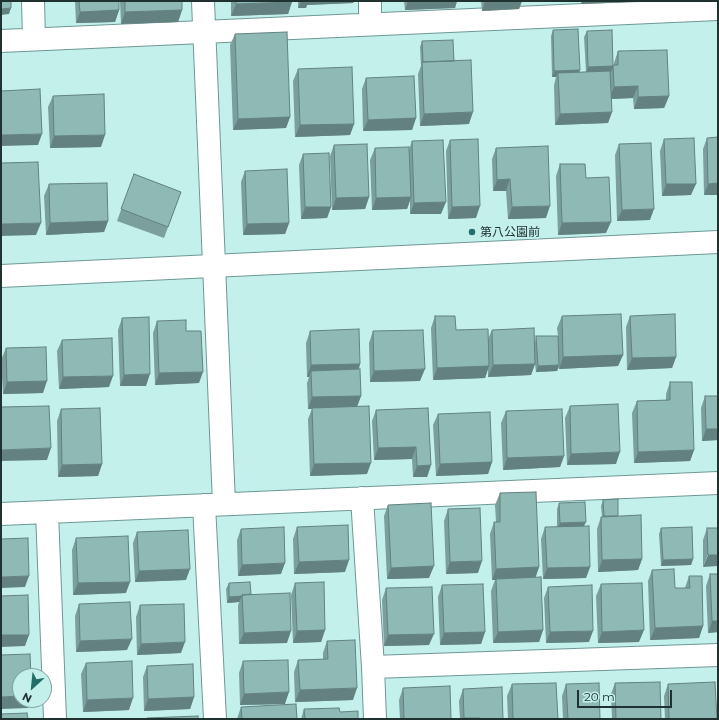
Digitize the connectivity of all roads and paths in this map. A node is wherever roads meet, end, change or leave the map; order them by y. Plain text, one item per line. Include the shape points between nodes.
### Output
1 (33, 1) edge
2 (203, 1) edge
3 (370, 1) edge
4 (554, 8) edge
5 (718, 9) edge
6 (370, 24) junction
7 (204, 32) junction
8 (34, 39) junction
9 (1, 41) edge
10 (718, 242) edge
11 (214, 267) junction
12 (1, 276) edge
13 (718, 483) edge
14 (362, 498) junction
15 (214, 505) junction
16 (47, 512) junction
17 (1, 514) edge
18 (718, 655) edge
19 (373, 668) junction
20 (55, 719) edge
21 (215, 719) edge
22 (375, 719) edge

1 - 8 street
2 - 7 street
3 - 6 street
4 - 5 street
4 - 6 street
6 - 7 street
7 - 8 street
7 - 11 street
8 - 9 street
10 - 11 street
11 - 12 street
11 - 15 street
13 - 14 street
14 - 15 street
14 - 19 street
15 - 16 street
15 - 21 street
16 - 17 street
16 - 20 street
18 - 19 street
19 - 22 street

